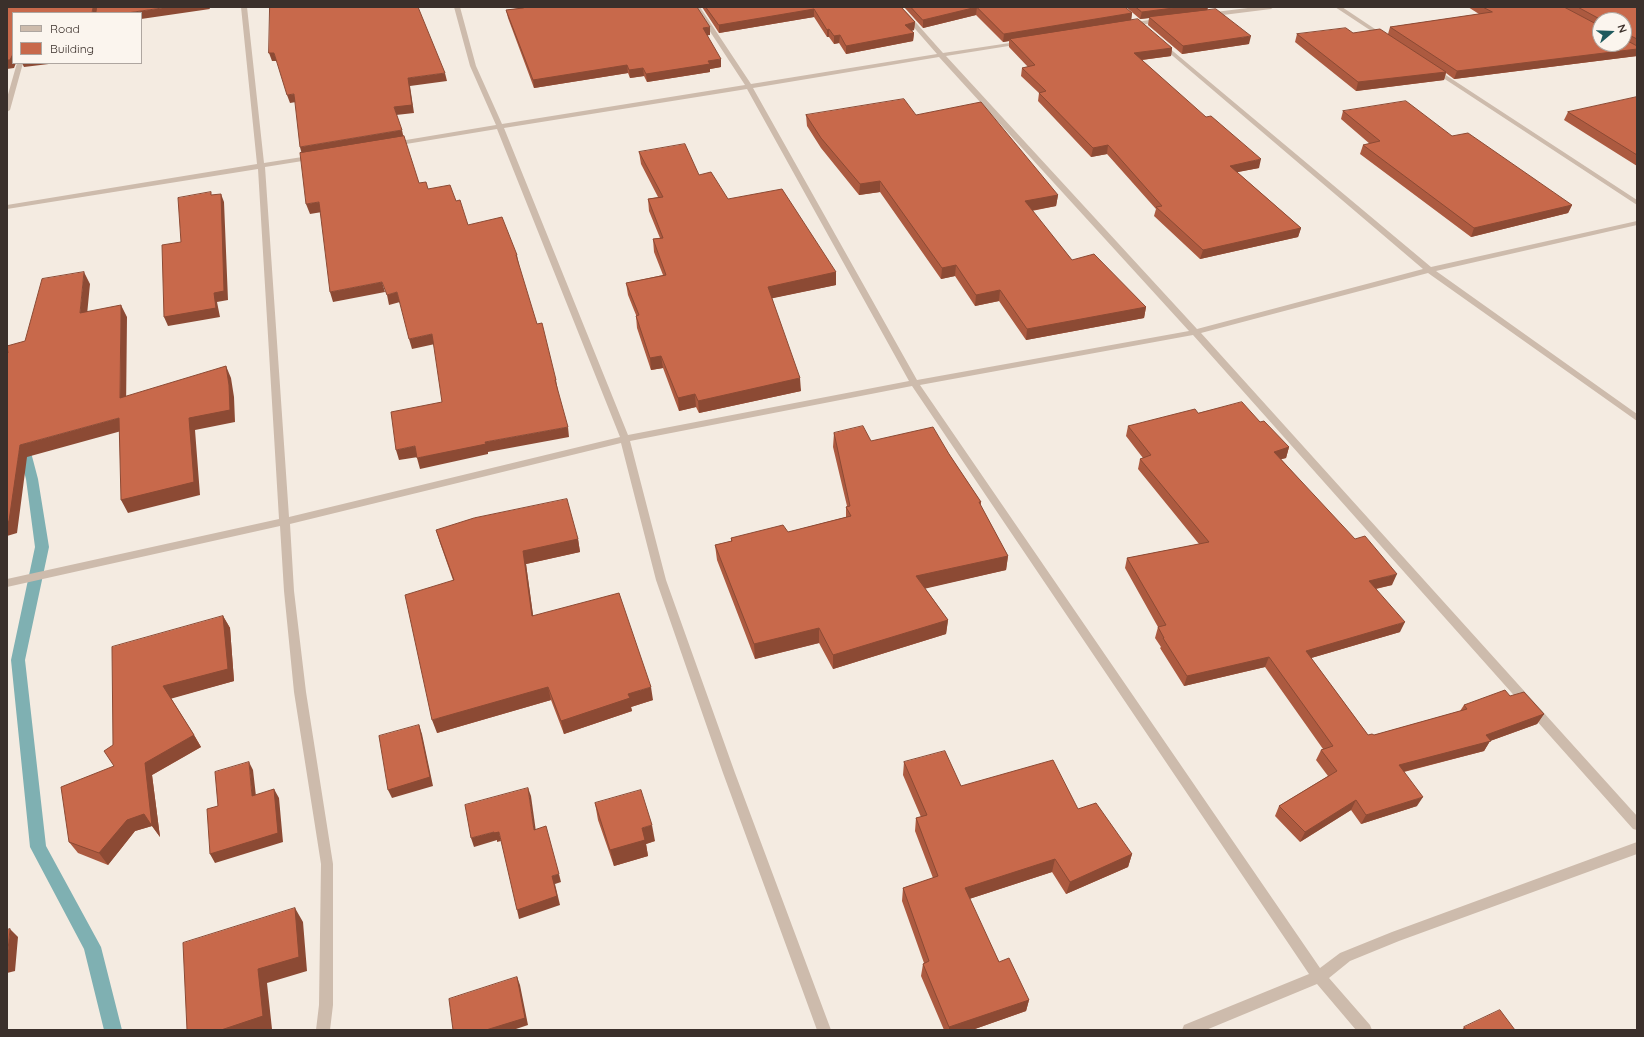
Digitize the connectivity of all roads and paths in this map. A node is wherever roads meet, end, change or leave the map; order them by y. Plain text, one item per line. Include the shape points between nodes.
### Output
1 (244, 7) edge
2 (457, 7) edge
3 (697, 7) edge
4 (899, 7) edge
5 (1271, 7) edge
6 (1338, 7) edge
7 (1129, 15) edge
8 (1200, 16) edge
9 (1169, 19) edge
10 (1123, 26) edge
11 (1141, 26) junction
12 (1156, 39) edge
13 (1032, 40) edge
14 (1392, 42) edge
15 (941, 55) junction
16 (20, 64) edge
17 (1425, 64) edge
18 (750, 86) junction
19 (7, 110) edge
20 (500, 127) junction
21 (385, 145) edge
22 (323, 155) edge
23 (261, 165) junction
24 (1637, 203) edge
25 (7, 207) edge
26 (1637, 224) edge
27 (1429, 270) junction
28 (1195, 332) junction
29 (914, 383) junction
30 (1637, 418) edge
31 (625, 439) junction
32 (283, 522) junction
33 (7, 583) edge
34 (1637, 825) edge
35 (1637, 848) edge
36 (1319, 977) junction
37 (323, 1030) edge
38 (824, 1030) edge
39 (1189, 1030) edge
40 (1365, 1030) edge

1 - 23 street
2 - 20 street via 473,66
3 - 18 street
4 - 15 street
5 - 8 street
6 - 14 street
7 - 11 street
9 - 11 street
10 - 11 street
12 - 27 street
13 - 15 street
15 - 18 street
15 - 28 street
16 - 19 street
17 - 24 street
18 - 20 street
18 - 29 street
20 - 21 street
20 - 31 street
22 - 23 street
23 - 25 street
23 - 32 street
26 - 27 street
27 - 28 street
27 - 30 street
28 - 29 street
28 - 34 street
29 - 31 street
29 - 36 street
31 - 32 street
31 - 38 street via 661,580
32 - 33 street
32 - 37 street via 300,692 327,864 326,1005
35 - 36 street via 1345,957
36 - 39 street
36 - 40 street

